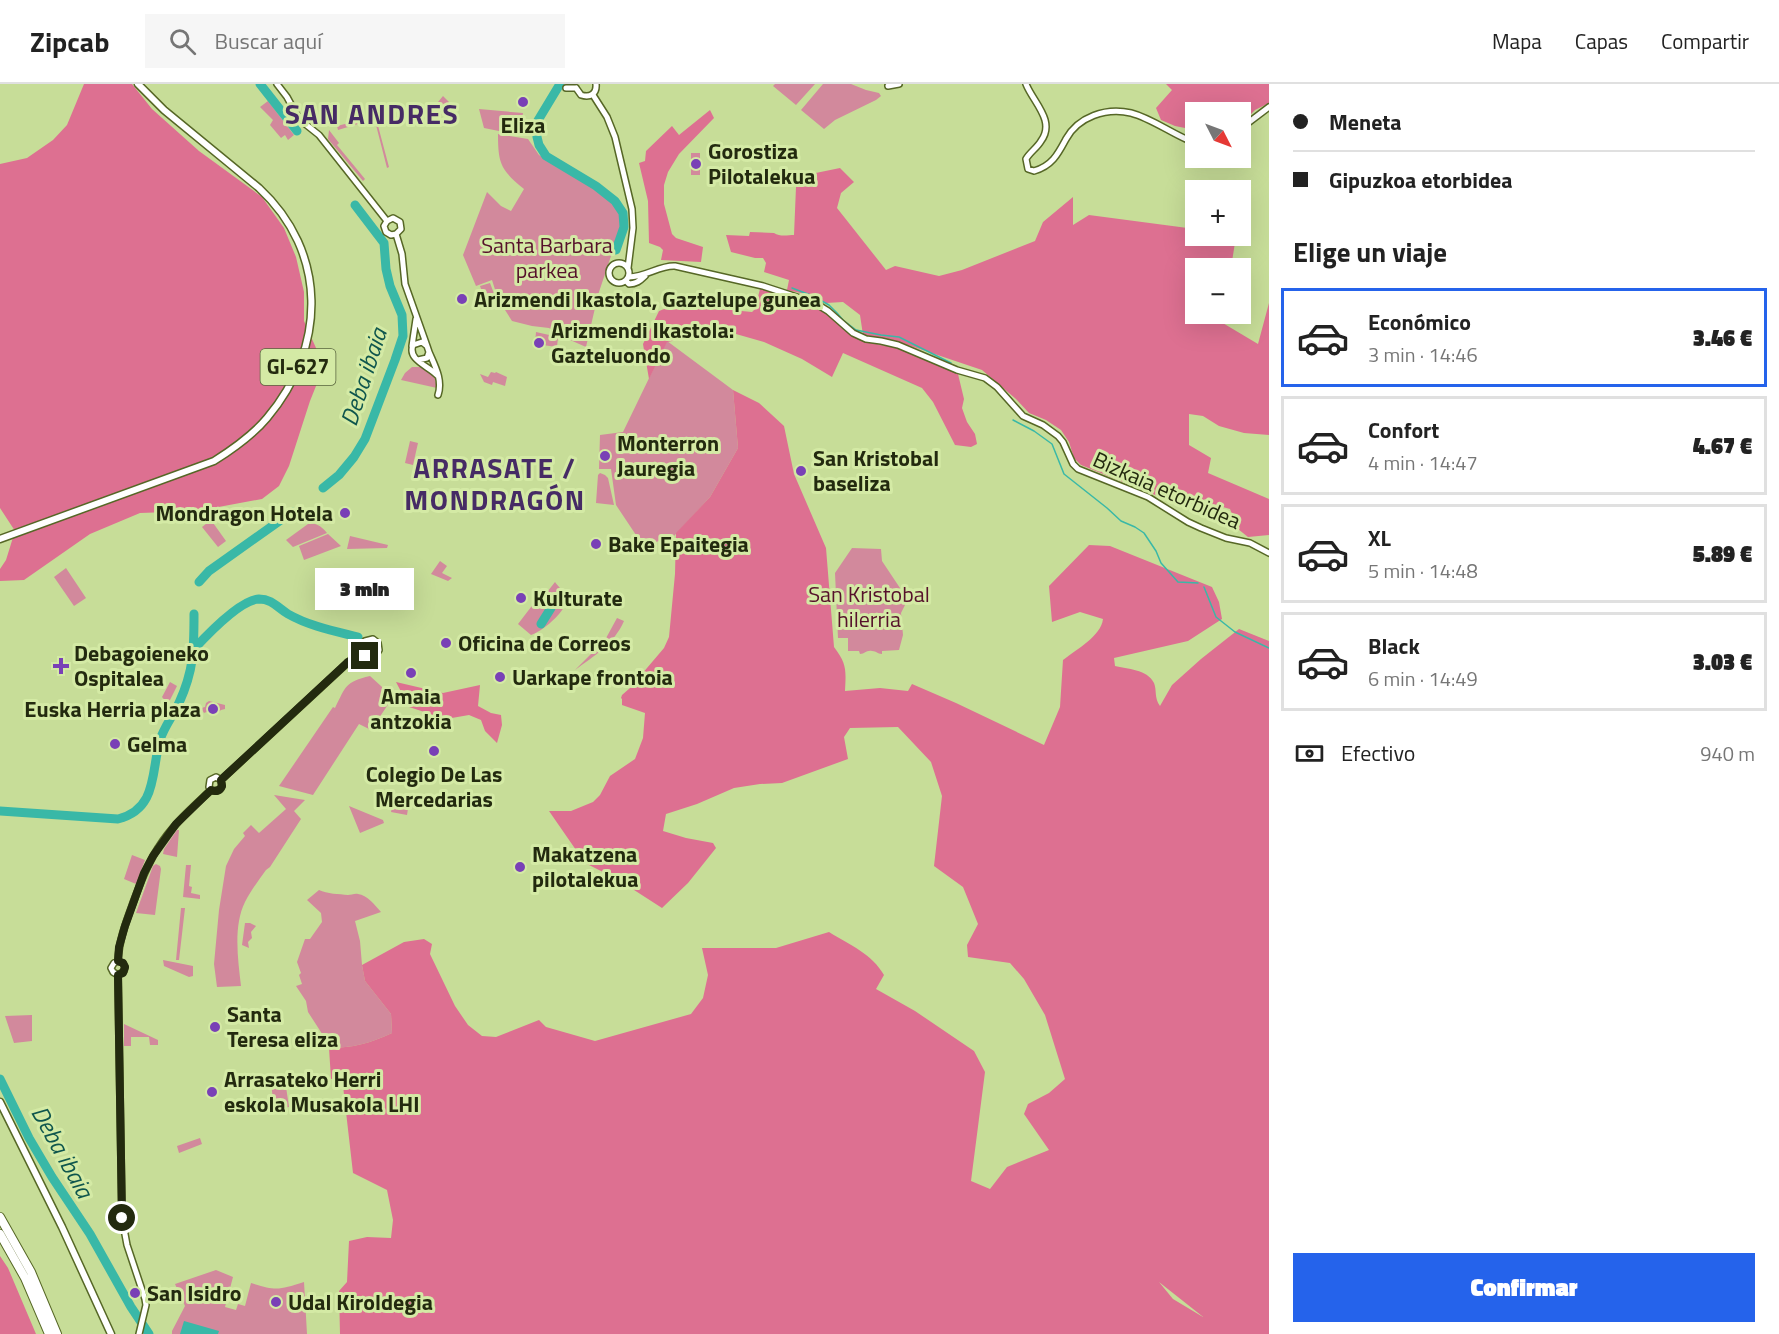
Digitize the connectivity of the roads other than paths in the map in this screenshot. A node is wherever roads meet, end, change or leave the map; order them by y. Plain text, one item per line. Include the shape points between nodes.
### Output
1 (138, 84) edge
2 (277, 84) edge
3 (596, 84) edge
4 (900, 84) edge
5 (1026, 84) edge
6 (577, 86) edge
7 (888, 86) dead end
8 (566, 88) dead end
9 (593, 95) junction
10 (1269, 107) edge
11 (1251, 121) edge
12 (1185, 137) edge
13 (387, 220) junction
14 (396, 234) junction
15 (630, 246) junction
16 (620, 263) junction
17 (628, 268) junction
18 (628, 279) junction
19 (416, 318) junction
20 (412, 347) junction
21 (428, 349) junction
22 (418, 360) junction
23 (438, 376) junction
24 (438, 395) dead end
25 (0, 539) edge
26 (1269, 553) edge
27 (361, 649) junction
28 (365, 656) junction
29 (348, 662) junction
30 (221, 780) junction
31 (211, 790) junction
32 (118, 961) junction
33 (118, 975) junction
34 (0, 1102) edge
35 (0, 1217) edge
36 (0, 1234) edge
37 (49, 1334) edge
38 (57, 1334) edge
39 (111, 1334) edge
40 (138, 1334) edge

1 - 25 main road, GI-627 via 259,188 288,221 301,245 310,279 311,312 304,352 289,386 266,419 214,461
2 - 13 street via 299,119 319,135
3 - 9 street
4 - 7 street
5 - 12 street via 1047,125 1045,135 1026,159 1028,169 1034,171 1049,165 1069,134 1091,116 1131,113
6 - 8 street
6 - 9 street via 582,95
9 - 15 street via 615,137 632,209
10 - 11 street
13 - 14 street via 386,232
13 - 14 street via 400,222 401,229
14 - 19 street
15 - 16 street
15 - 17 street
16 - 17 street
16 - 18 street via 611,268 610,276 617,283
17 - 18 street
18 - 26 street, Bizkaia etorbidea via 628,284 633,284 646,275 675,266 799,297 822,307 866,339 898,345 985,378 1023,416 1058,436 1078,469 1148,497 1201,528
19 - 20 street
19 - 21 street
20 - 21 street via 419,342
20 - 22 street via 412,355
21 - 22 street via 427,358
21 - 23 street
22 - 23 street
23 - 24 street
27 - 28 street
27 - 28 street via 368,639 378,644 377,655
27 - 29 street
28 - 29 street
29 - 30 street
30 - 31 street via 220,790
30 - 31 street via 211,778
31 - 32 street via 176,824 153,856 125,926
32 - 33 street via 111,968
32 - 33 street via 125,967
33 - 40 street via 122,1218 126,1245 145,1299
34 - 39 main road
35 - 38 highway via 31,1272
36 - 37 highway

